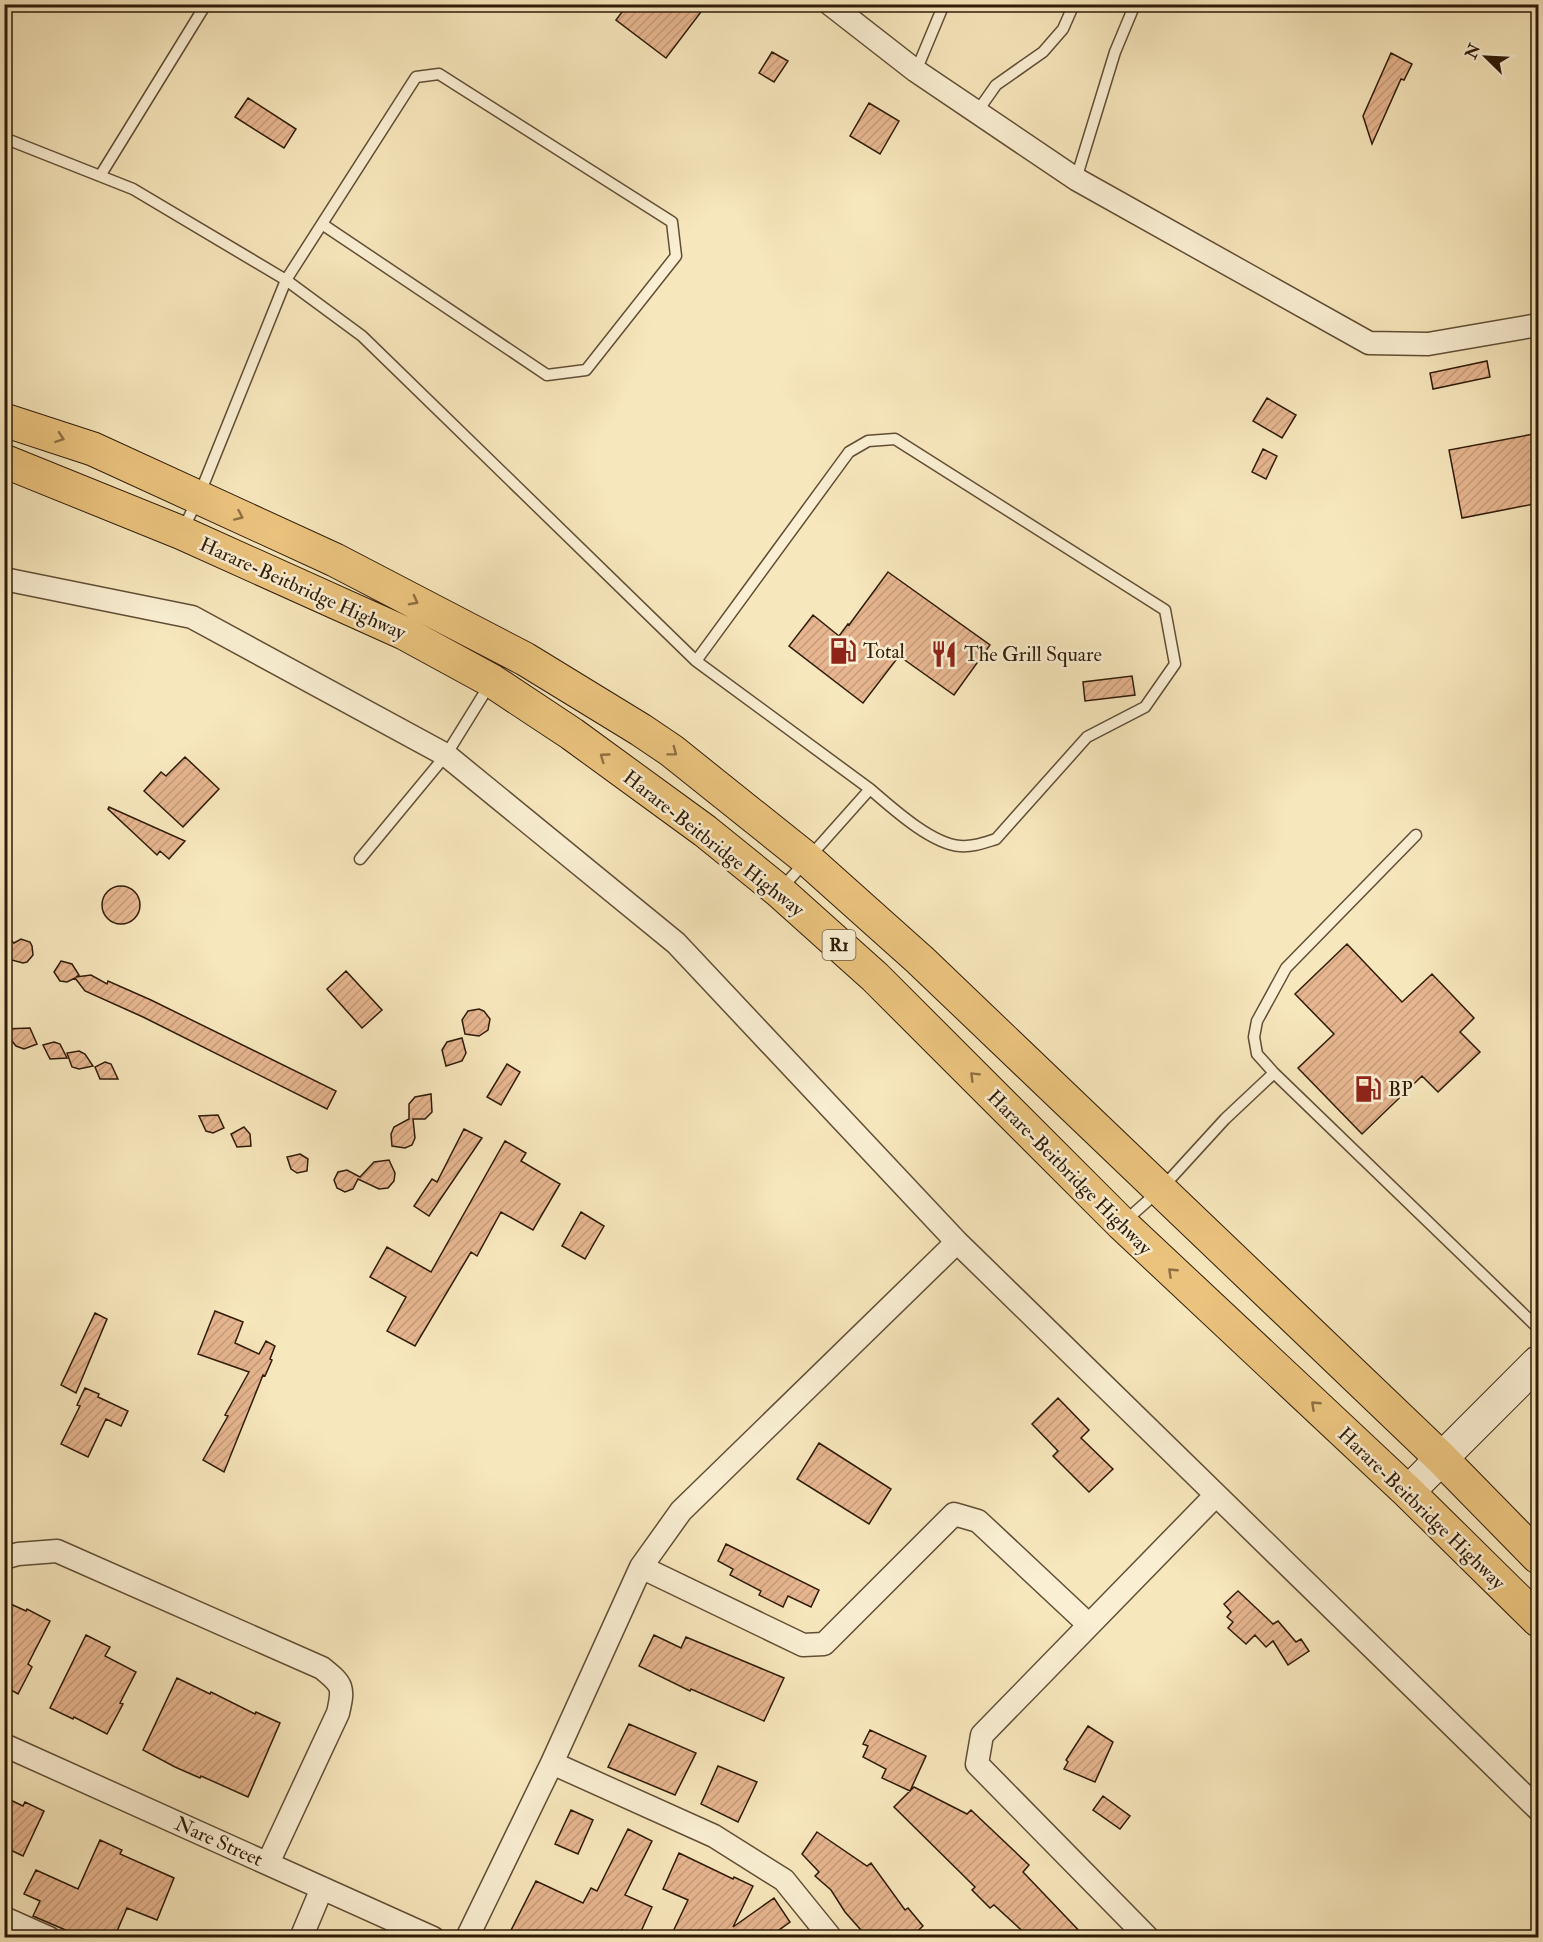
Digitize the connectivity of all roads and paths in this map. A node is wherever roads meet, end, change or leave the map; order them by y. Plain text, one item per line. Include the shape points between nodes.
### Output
1 (206, 4) edge
2 (830, 4) edge
3 (944, 4) edge
4 (1074, 4) edge
5 (1135, 4) edge
6 (916, 71) junction
7 (977, 112) junction
8 (4, 138) edge
9 (100, 176) junction
10 (1076, 178) junction
11 (322, 224) junction
12 (286, 280) junction
13 (1539, 325) edge
14 (4, 420) edge
15 (4, 461) edge
16 (198, 498) junction
17 (182, 532) junction
18 (4, 579) edge
19 (696, 661) junction
20 (492, 681) junction
21 (446, 755) junction
22 (870, 789) junction
23 (1416, 835) dead end
24 (807, 859) junction
25 (360, 860) dead end
26 (779, 891) junction
27 (1274, 1073) junction
28 (1161, 1189) junction
29 (1122, 1224) junction
30 (957, 1242) junction
31 (1539, 1328) edge
32 (1539, 1362) edge
33 (1441, 1458) junction
34 (1408, 1492) junction
35 (1216, 1495) junction
36 (1539, 1557) edge
37 (4, 1558) edge
38 (641, 1567) junction
39 (1539, 1620) edge
40 (1089, 1625) junction
41 (4, 1745) edge
42 (552, 1763) junction
43 (1539, 1809) edge
44 (268, 1863) junction
45 (322, 1888) junction
46 (4, 1918) edge
47 (49, 1938) edge
48 (301, 1938) edge
49 (433, 1938) edge
50 (467, 1938) edge
51 (831, 1938) edge
52 (1148, 1938) edge

1 - 9 lane
2 - 6 street
3 - 6 lane
4 - 7 lane via 1063,28 1043,52 996,85
5 - 10 lane via 1115,52
6 - 7 street
7 - 10 street
8 - 9 lane
9 - 12 lane via 133,189
10 - 13 street via 1369,343 1428,344
11 - 11 lane via 416,77 439,74 672,222 676,256 586,370 548,375
11 - 12 lane
12 - 16 lane
12 - 19 lane via 362,336
14 -> 16 highway, Harare-Beitbridge Highway / R1 via 93,449
15 - 17 highway, Harare-Beitbridge Highway / R1
16 - 17 lane
16 -> 24 highway, Harare-Beitbridge Highway / R1 via 335,560 525,659 672,751
17 - 20 highway, Harare-Beitbridge Highway / R1 via 404,633
18 - 21 street via 192,617
19 - 22 lane
19 - 22 lane via 849,452 868,441 896,439 1165,610 1175,664 1145,707 1087,737 996,839 975,846 957,846 934,837
20 - 21 lane
26 -> 20 highway, Harare-Beitbridge Highway / R1 via 686,817
21 - 25 lane
21 - 30 street via 676,943
22 - 24 lane
23 - 27 lane via 1286,968 1257,1022 1254,1037 1257,1054
24 - 26 lane
24 - 28 highway, Harare-Beitbridge Highway / R1 via 929,968
29 -> 26 highway, Harare-Beitbridge Highway / R1 via 875,977
27 - 28 lane
27 - 31 lane
28 - 29 lane
28 - 33 highway, Harare-Beitbridge Highway / R1
34 -> 29 highway, Harare-Beitbridge Highway / R1
30 - 35 street
30 - 38 street via 681,1511
32 - 33 street
33 - 34 street
33 - 36 highway, Harare-Beitbridge Highway / R1
34 - 39 highway, Harare-Beitbridge Highway / R1
35 - 40 street
35 - 43 street
37 - 44 street via 57,1551 322,1668 339,1681 342,1695 338,1713
38 - 40 street via 803,1645 824,1644 954,1514 978,1521
38 - 42 street
40 - 52 street via 982,1735 977,1764
41 - 44 street, Nare Street
42 - 50 street
42 - 51 street via 724,1842 784,1880
44 - 45 street, Nare Street
45 - 48 street
45 - 49 street, Nare Street
46 - 47 street

